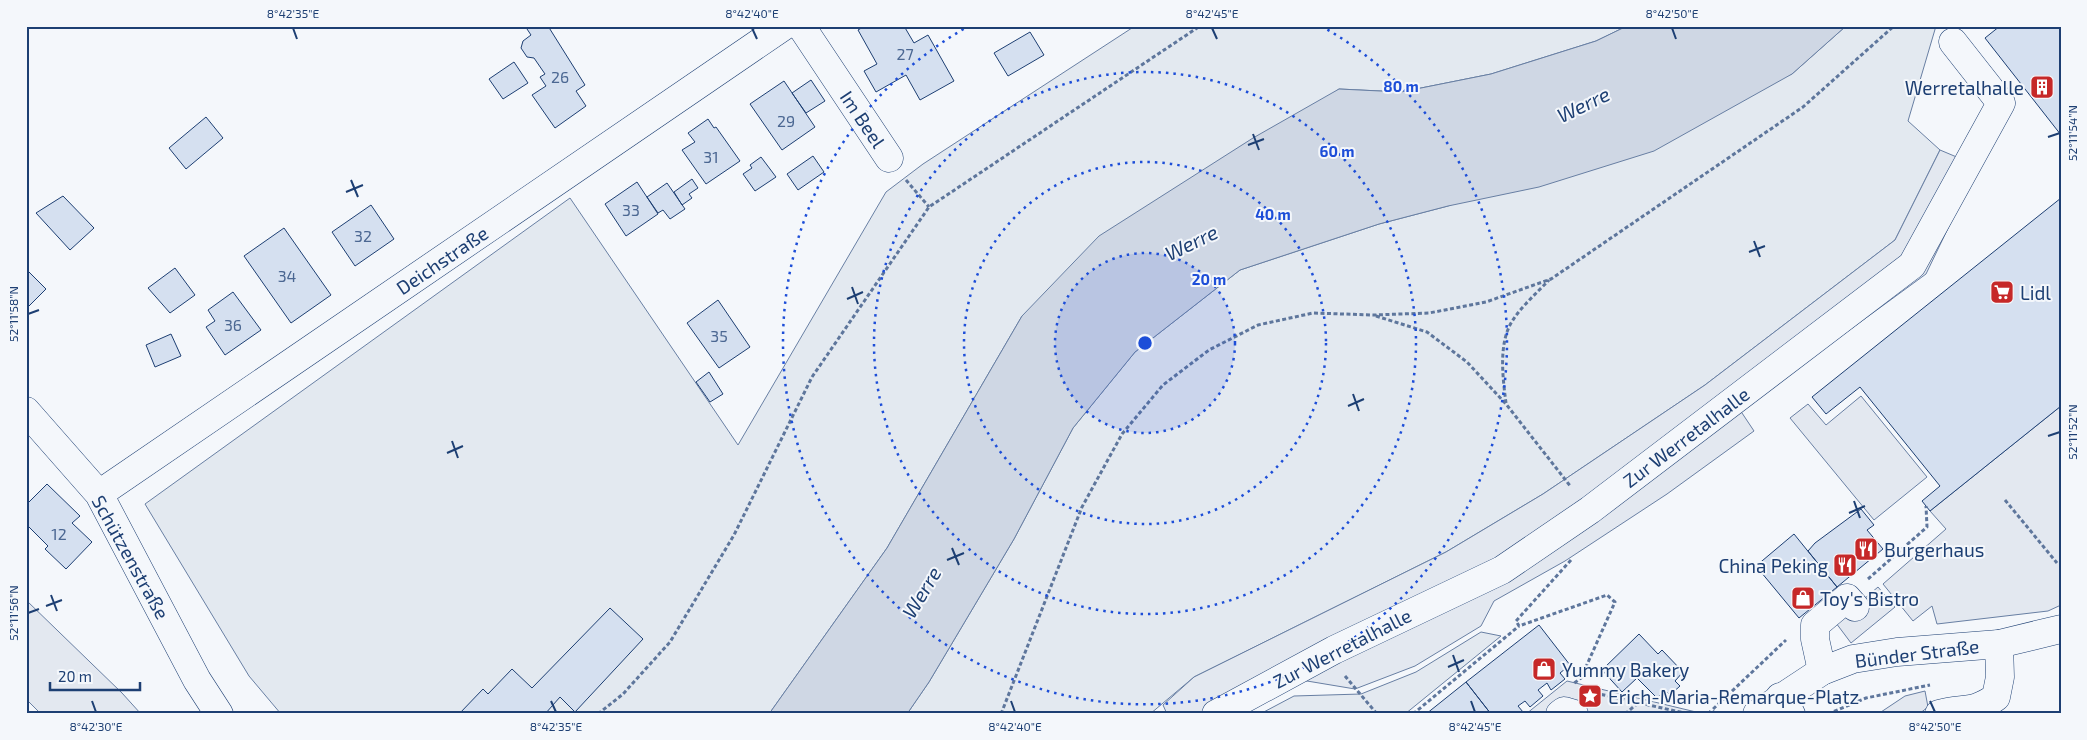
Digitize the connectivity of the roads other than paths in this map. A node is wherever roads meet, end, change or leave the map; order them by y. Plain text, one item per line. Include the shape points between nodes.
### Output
1 (784, 26) edge
2 (802, 26) edge
3 (1952, 42) dead end
4 (889, 158) road end
5 (26, 412) edge
6 (99, 494) junction
7 (1851, 602) road end
8 (2061, 629) edge
9 (1999, 644) junction
10 (1822, 671) junction
11 (1579, 698) edge
12 (1785, 705) edge
13 (220, 714) edge
14 (1216, 714) edge
15 (1560, 714) edge
16 (1757, 714) edge
17 (1940, 714) edge

1 - 6 street, Deichstraße
2 - 4 street, Im Beel
3 - 14 street, Zur Werretalhalle via 2001,103 1912,265 1590,510 1502,570 1334,650
5 - 6 street, Schützenstraße
6 - 13 street, Schützenstraße via 197,680
7 - 10 street via 1815,625
8 - 9 street, Bünder Straße
9 - 10 street, Bünder Straße via 1897,652 1853,659
9 - 17 street via 2000,677 1996,697 1985,706 1969,711
10 - 12 street, Bünder Straße
11 - 15 street
12 - 16 street, Bünder Straße

